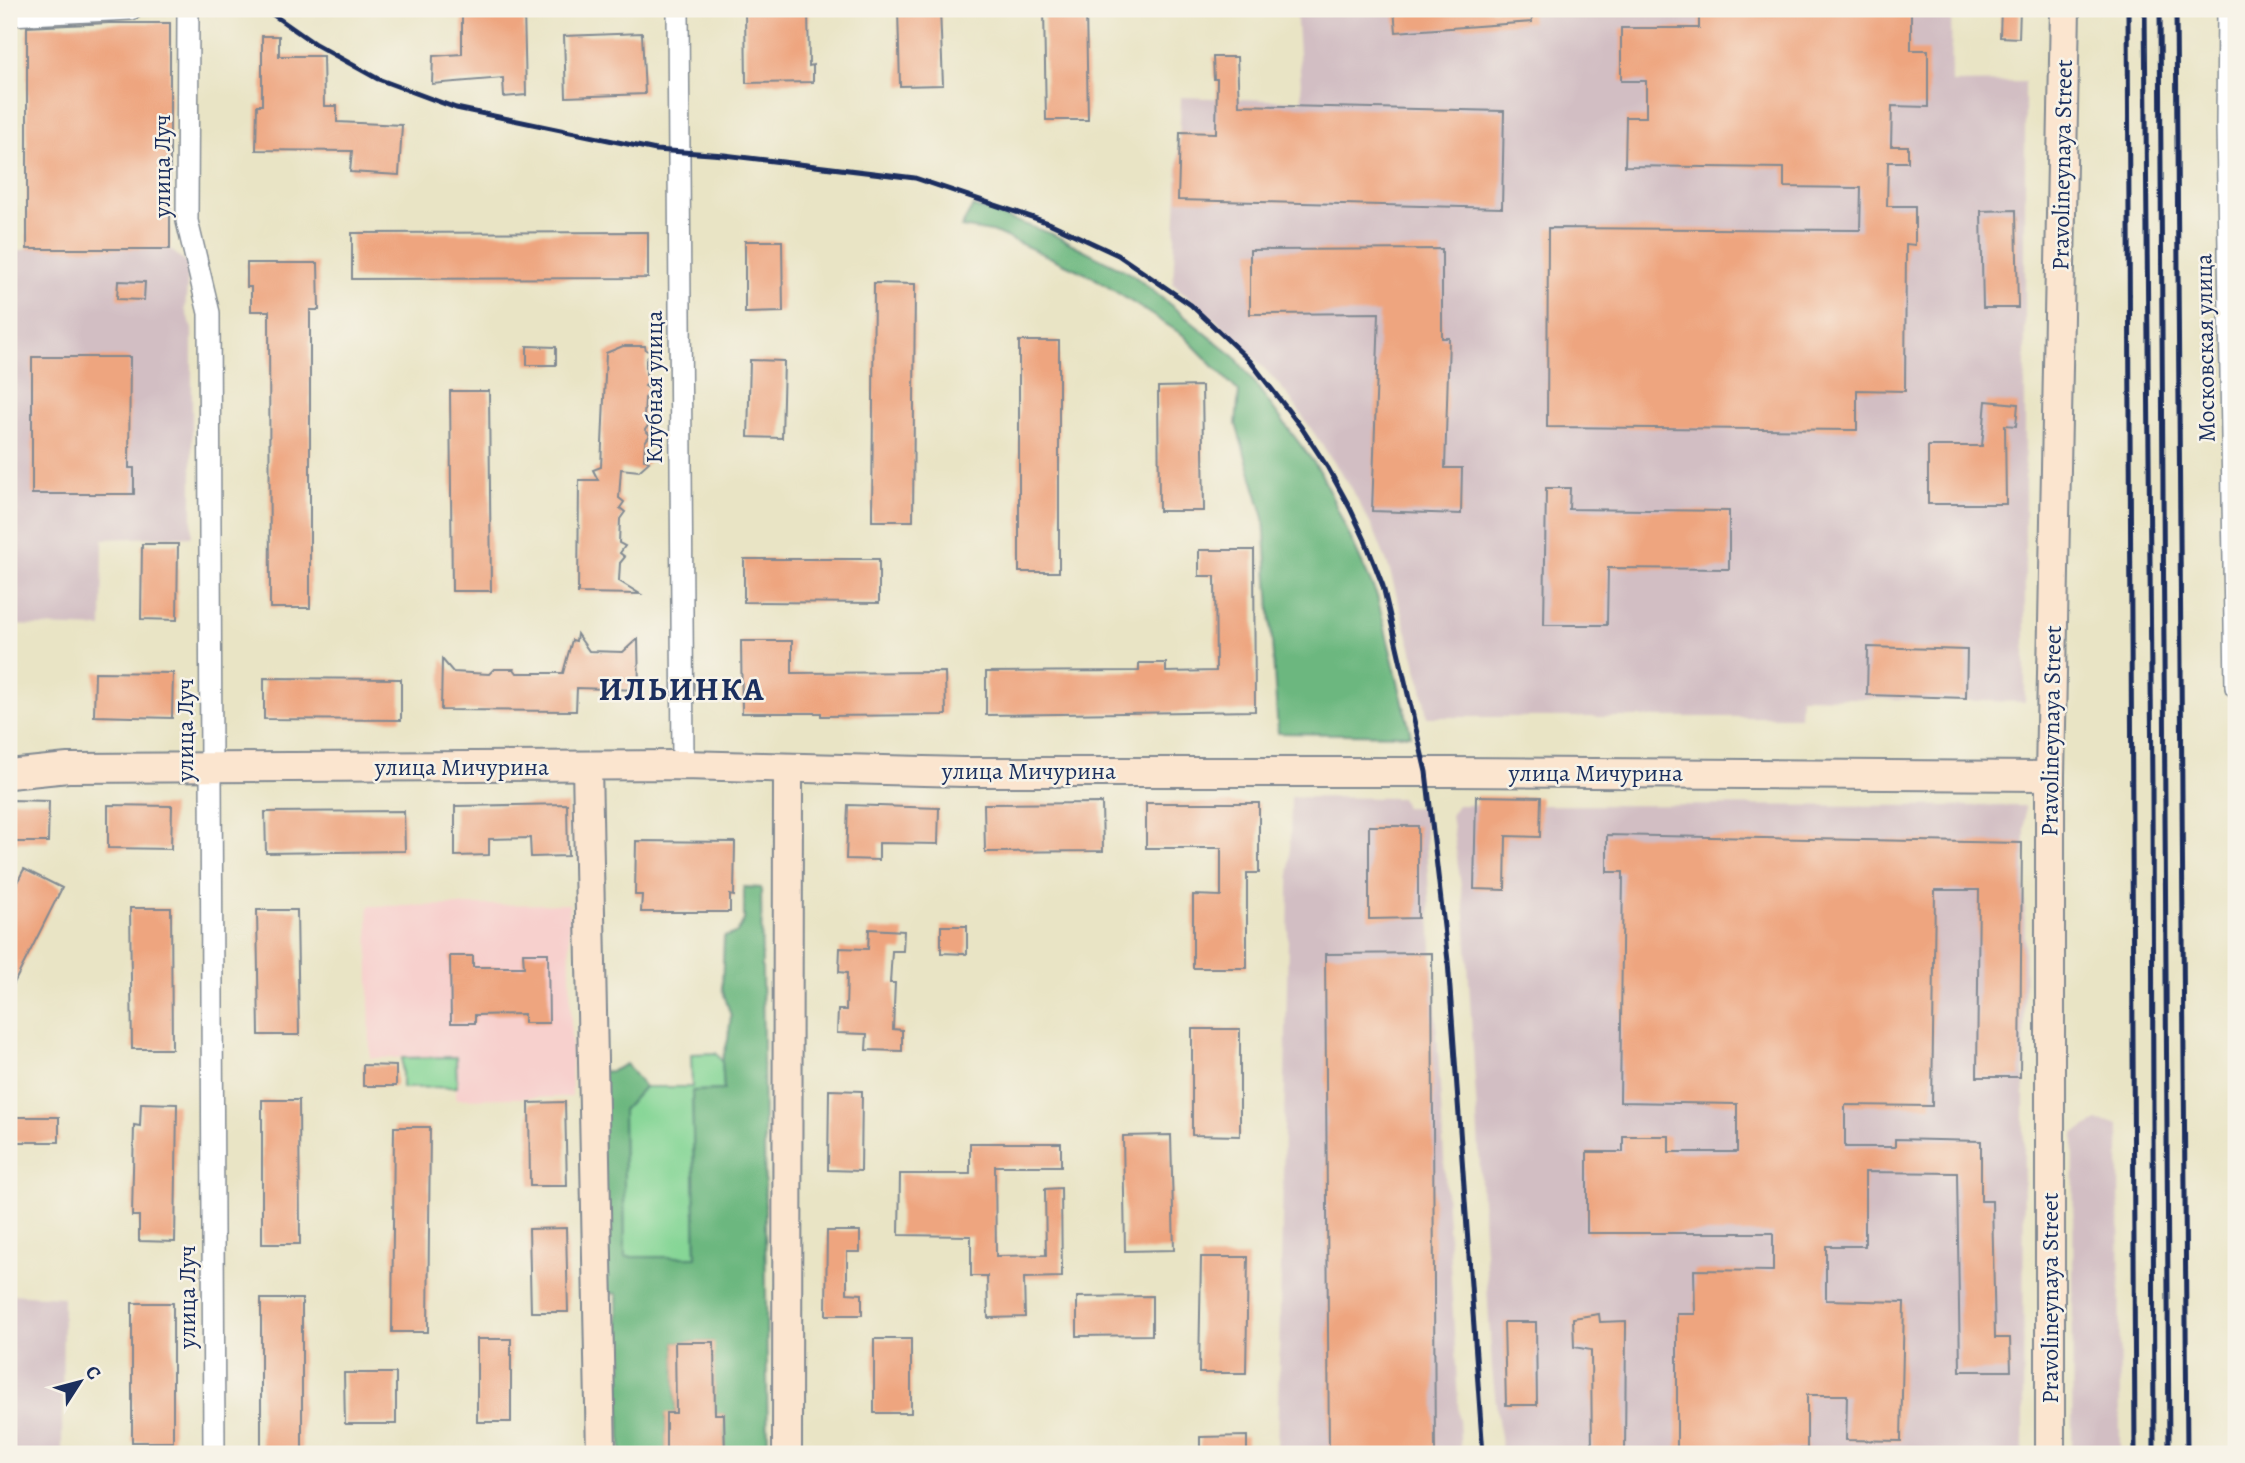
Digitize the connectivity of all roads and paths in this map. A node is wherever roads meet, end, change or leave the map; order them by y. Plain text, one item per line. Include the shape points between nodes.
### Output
1 (131, 9) edge
2 (188, 9) edge
3 (678, 9) edge
4 (2065, 9) edge
5 (2228, 9) edge
6 (9, 16) edge
7 (2236, 687) edge
8 (683, 765) junction
9 (587, 766) junction
10 (211, 767) junction
11 (788, 768) junction
12 (9, 774) edge
13 (2050, 776) junction
14 (214, 1454) edge
15 (601, 1454) edge
16 (787, 1454) edge
17 (2050, 1454) edge

1 - 6 street
2 - 10 street, улица Луч via 187,221 209,313
3 - 8 street, Клубная улица
4 - 13 main road, Pravolineynaya Street
5 - 7 street, Московская улица
8 - 9 main road, улица Мичурина
8 - 11 main road, улица Мичурина
9 - 10 main road, улица Мичурина
9 - 15 main road
10 - 12 main road, улица Мичурина via 68,768
10 - 14 street, улица Луч
11 - 13 main road, улица Мичурина
11 - 16 main road
13 - 17 main road, Pravolineynaya Street

